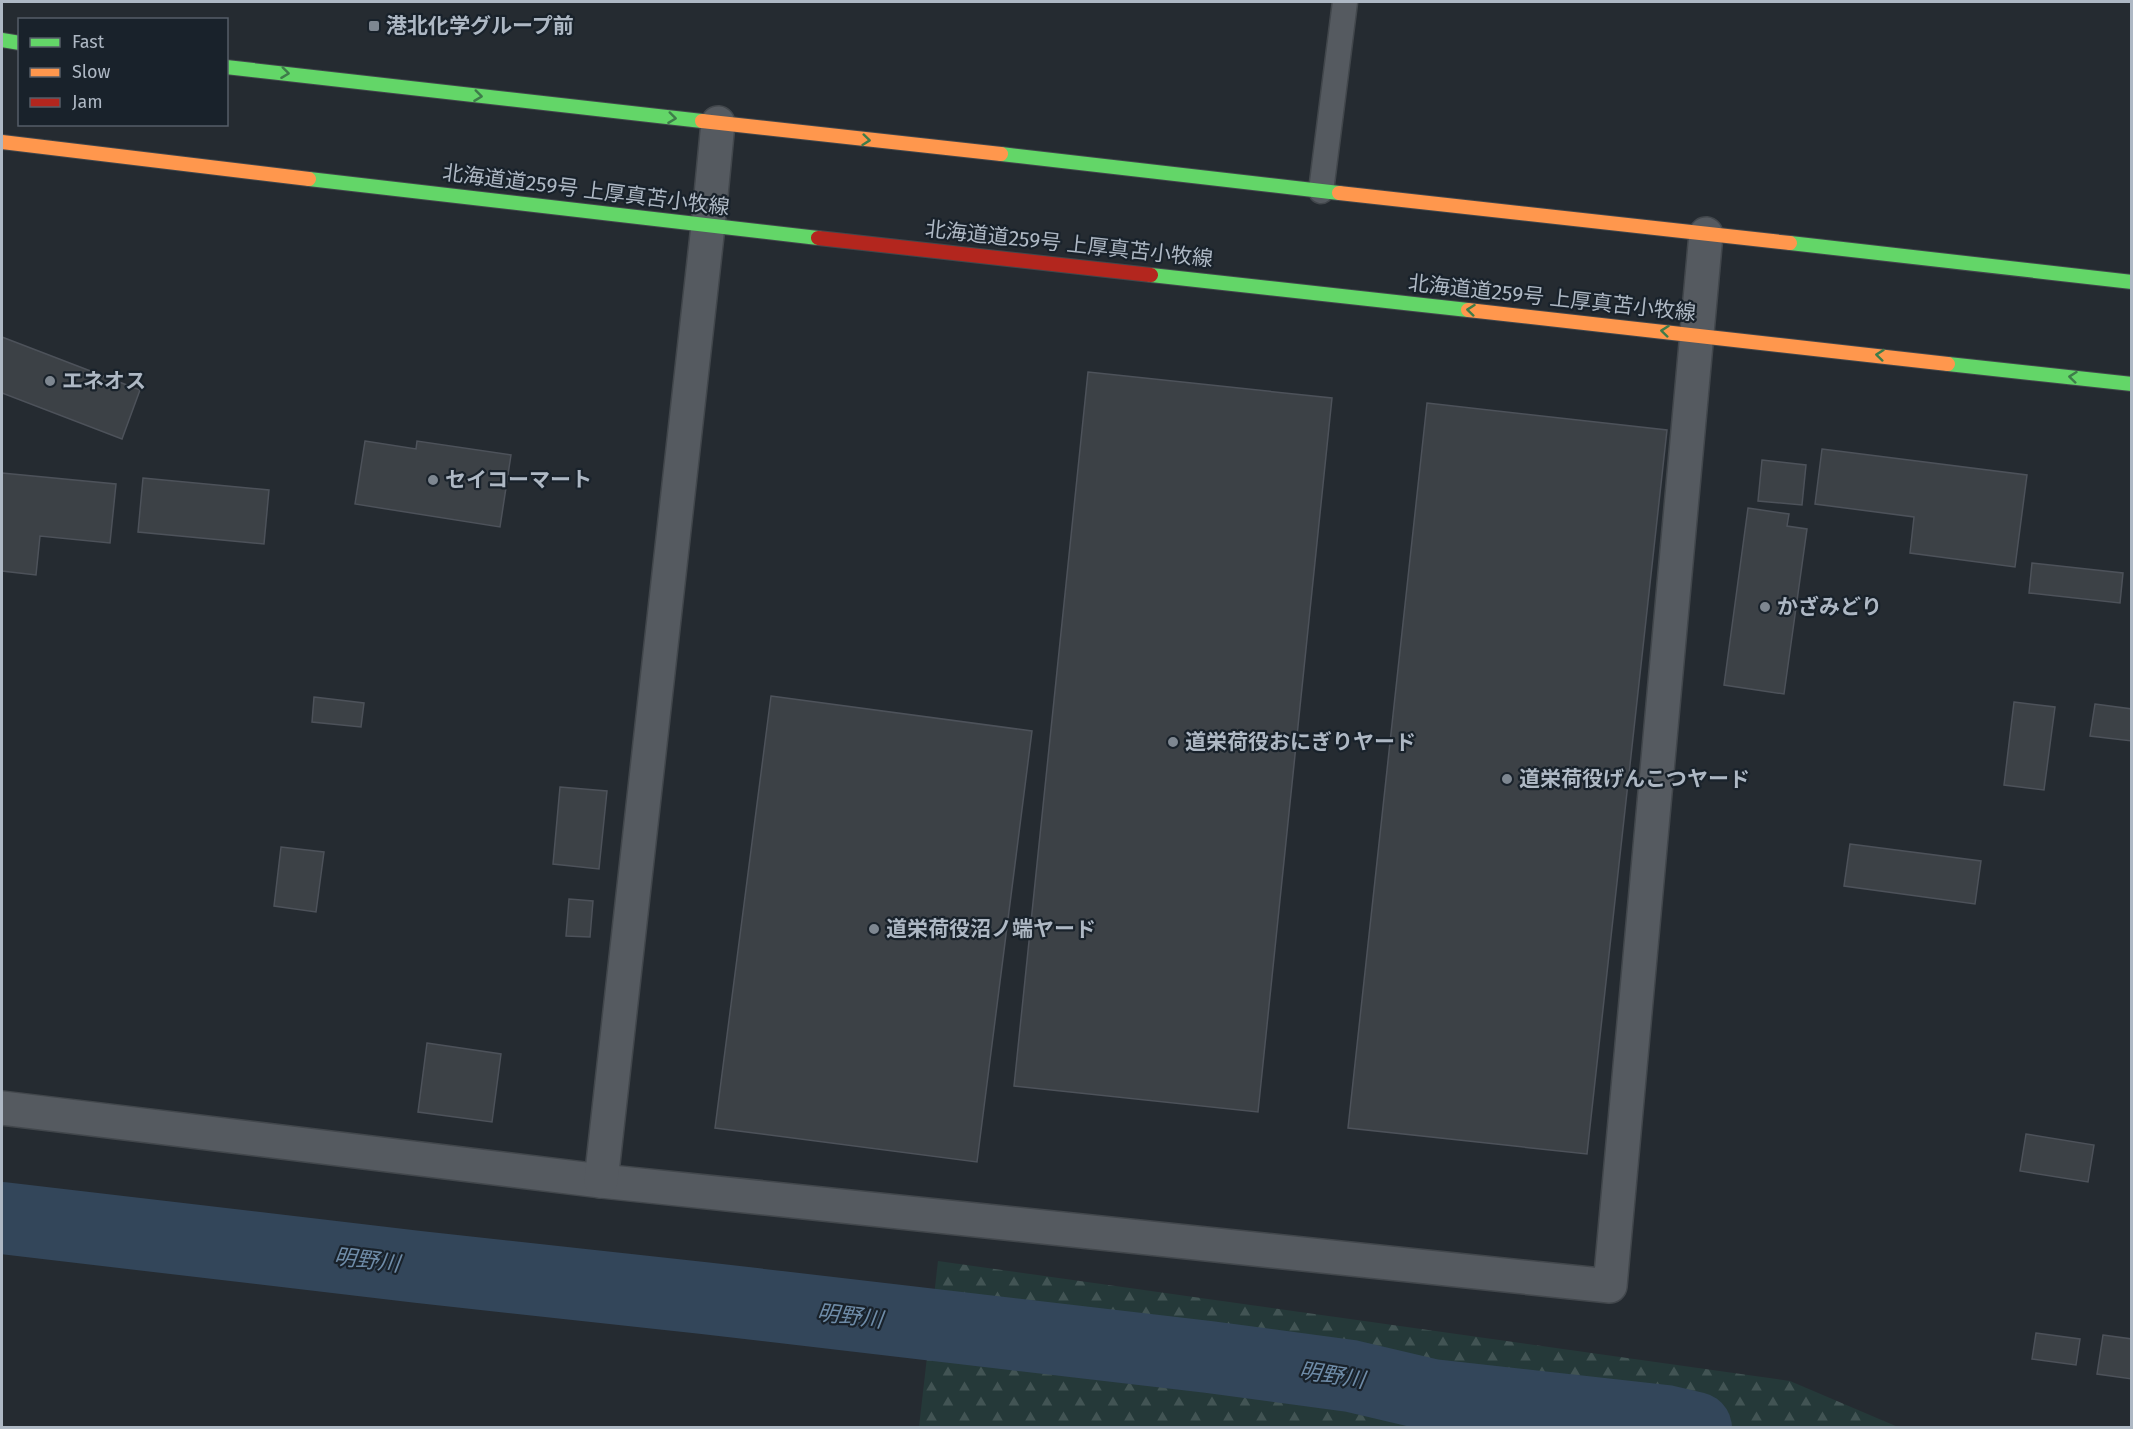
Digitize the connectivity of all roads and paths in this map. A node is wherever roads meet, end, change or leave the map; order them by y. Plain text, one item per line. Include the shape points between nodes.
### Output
1 (1345, 2) edge
2 (2, 40) edge
3 (18, 43) edge
4 (228, 66) edge
5 (718, 123) junction
6 (2, 142) edge
7 (1321, 191) junction
8 (708, 226) junction
9 (1706, 234) junction
10 (2132, 282) edge
11 (1696, 335) junction
12 (2132, 384) edge
13 (2, 1108) edge
14 (601, 1181) junction

1 - 7 lane
2 - 3 main road
4 -> 5 main road
5 -> 7 main road
5 - 8 street
6 - 8 main road, 北海道道259号 上厚真苫小牧線
7 - 9 main road
11 -> 8 main road, 北海道道259号 上厚真苫小牧線
8 - 14 street
9 - 10 main road
9 - 11 street
12 -> 11 main road, 北海道道259号 上厚真苫小牧線
11 - 14 street via 1610,1286
13 - 14 street

